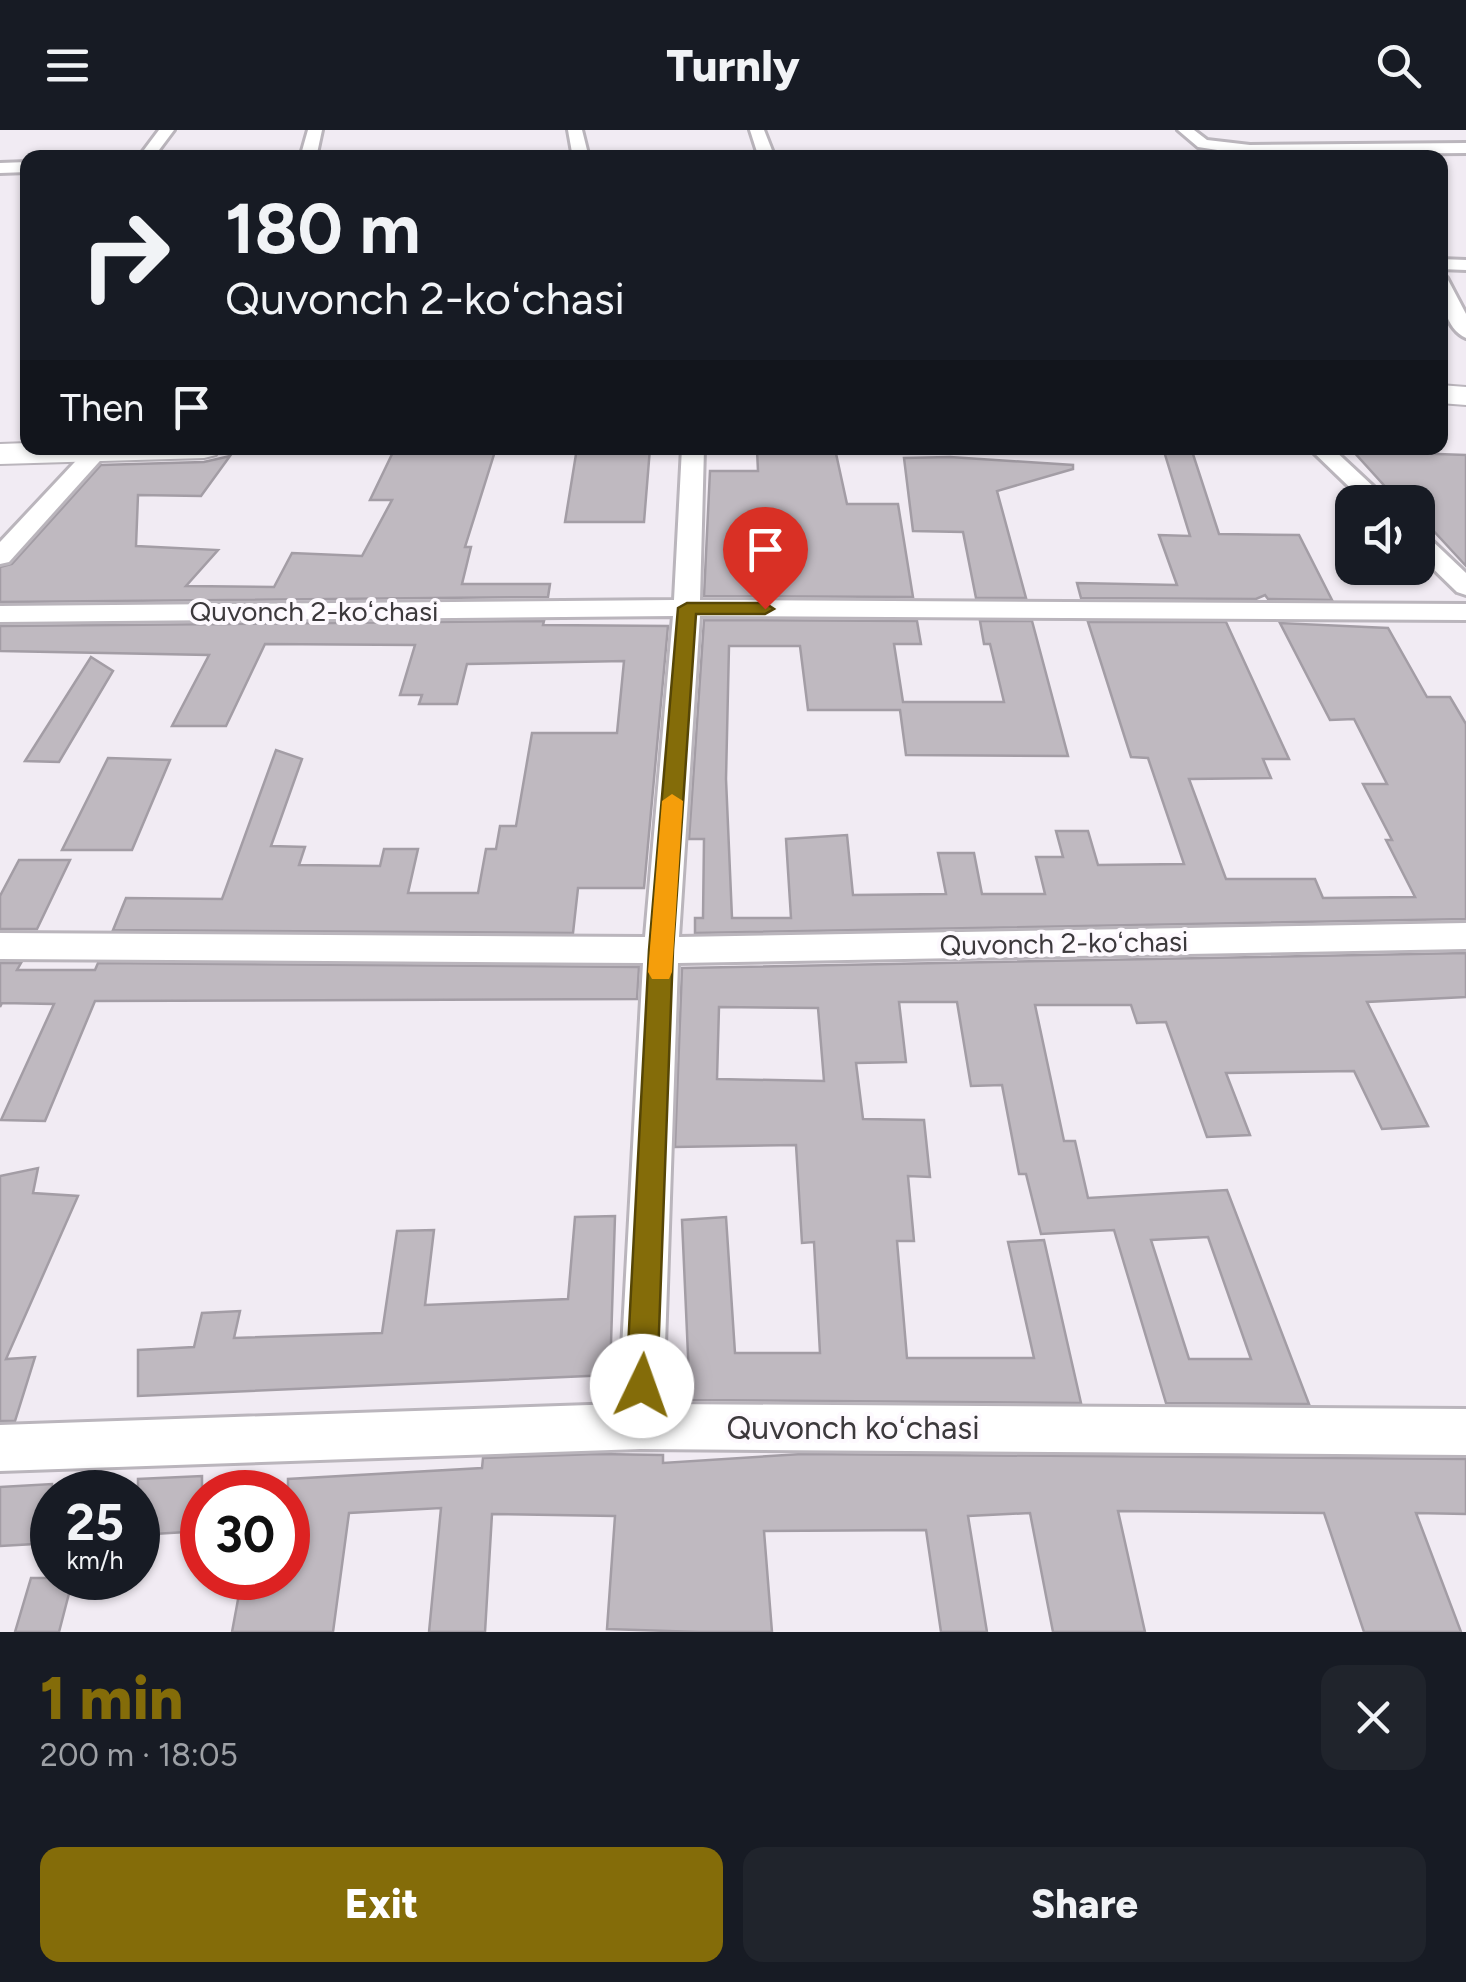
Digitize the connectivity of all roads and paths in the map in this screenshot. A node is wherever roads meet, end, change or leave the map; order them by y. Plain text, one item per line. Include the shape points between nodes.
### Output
1 (167, 130) edge
2 (1185, 130) edge
3 (1341, 130) edge
4 (1366, 148) junction
5 (1466, 148) edge
6 (151, 150) edge
7 (1370, 150) edge
8 (1448, 297) edge
9 (1466, 332) edge
10 (94, 455) edge
11 (694, 455) edge
12 (1328, 455) edge
13 (1360, 485) edge
14 (0, 557) edge
15 (1435, 557) edge
16 (1466, 587) edge
17 (687, 608) junction
18 (1466, 612) edge
19 (0, 614) edge
20 (1466, 936) edge
21 (0, 946) edge
22 (661, 950) junction
23 (640, 1426) junction
24 (1466, 1432) edge
25 (0, 1448) edge

1 - 6 street
2 - 4 street via 1222,148
3 - 4 street
4 - 5 street
4 - 7 street
8 - 9 street
10 - 14 street
11 - 17 street
12 - 13 street
15 - 16 street
17 - 18 street, Quvonch 2-koʻchasi
17 - 19 street, Quvonch 2-koʻchasi
17 - 22 street
20 - 22 street, Quvonch 2-koʻchasi
21 - 22 street, Quvonch 2-koʻchasi
22 - 23 street
23 - 24 street, Quvonch koʻchasi
23 - 25 street, Quvonch koʻchasi

